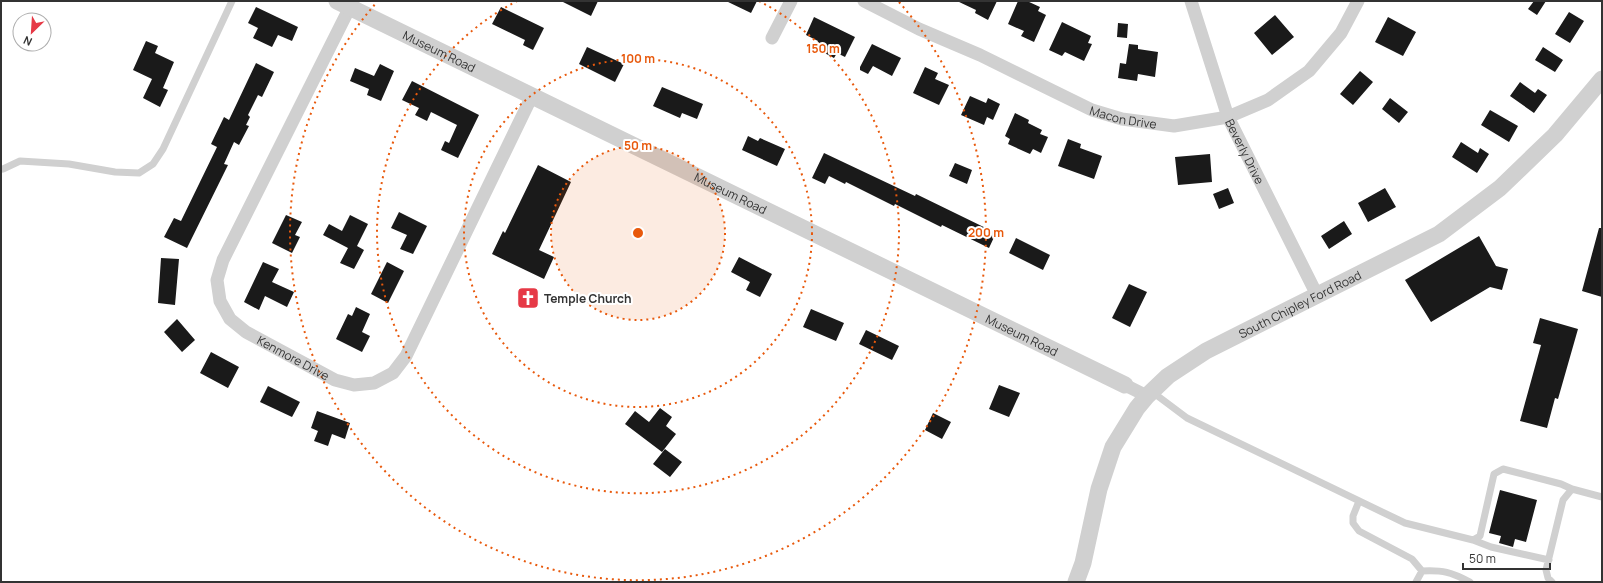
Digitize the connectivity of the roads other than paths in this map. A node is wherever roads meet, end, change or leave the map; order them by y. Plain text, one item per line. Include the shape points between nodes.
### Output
1 (232, 1) edge
2 (791, 1) edge
3 (864, 1) edge
4 (1191, 1) edge
5 (1358, 1) edge
6 (346, 3) edge
7 (772, 38) dead end
8 (1602, 79) edge
9 (532, 96) junction
10 (1228, 117) junction
11 (3, 169) dead end
12 (1317, 295) junction
13 (1125, 385) joint
14 (1149, 394) junction
15 (1572, 489) junction
16 (1602, 497) edge
17 (1359, 501) junction
18 (1473, 540) junction
19 (1549, 560) junction
20 (1422, 571) junction
21 (1076, 582) edge
22 (1416, 582) edge
23 (1470, 582) edge
24 (1552, 582) edge

1 - 11 lane via 163,148 153,164 139,173 20,161
2 - 7 street
3 - 10 street, Macon Drive via 1092,110 1122,119 1174,126
4 - 10 street, Beverly Drive
5 - 10 street, Macon Drive via 1341,33 1309,71 1268,100
6 - 9 street, Museum Road
6 - 9 street, Kenmore Drive via 223,260 218,280 220,300 230,319 246,332 335,380 354,385 374,383 393,373 406,356
8 - 12 street, South Chipley Ford Road via 1555,135 1500,188 1439,234
9 - 13 street, Museum Road
10 - 12 street, Beverly Drive
12 - 14 street, South Chipley Ford Road via 1206,351 1168,376
13 - 14 street
14 - 17 lane via 1187,418
14 - 21 street, South Chipley Ford Road via 1137,408 1113,447 1099,489 1083,563
15 - 16 lane
15 - 18 lane via 1503,469 1494,474 1480,536
15 - 19 lane via 1563,500
17 - 18 lane via 1405,523
17 - 20 lane via 1353,523 1359,531 1412,559
18 - 19 lane via 1491,547
19 - 24 lane via 1546,570
20 - 22 lane
20 - 23 lane via 1438,570

